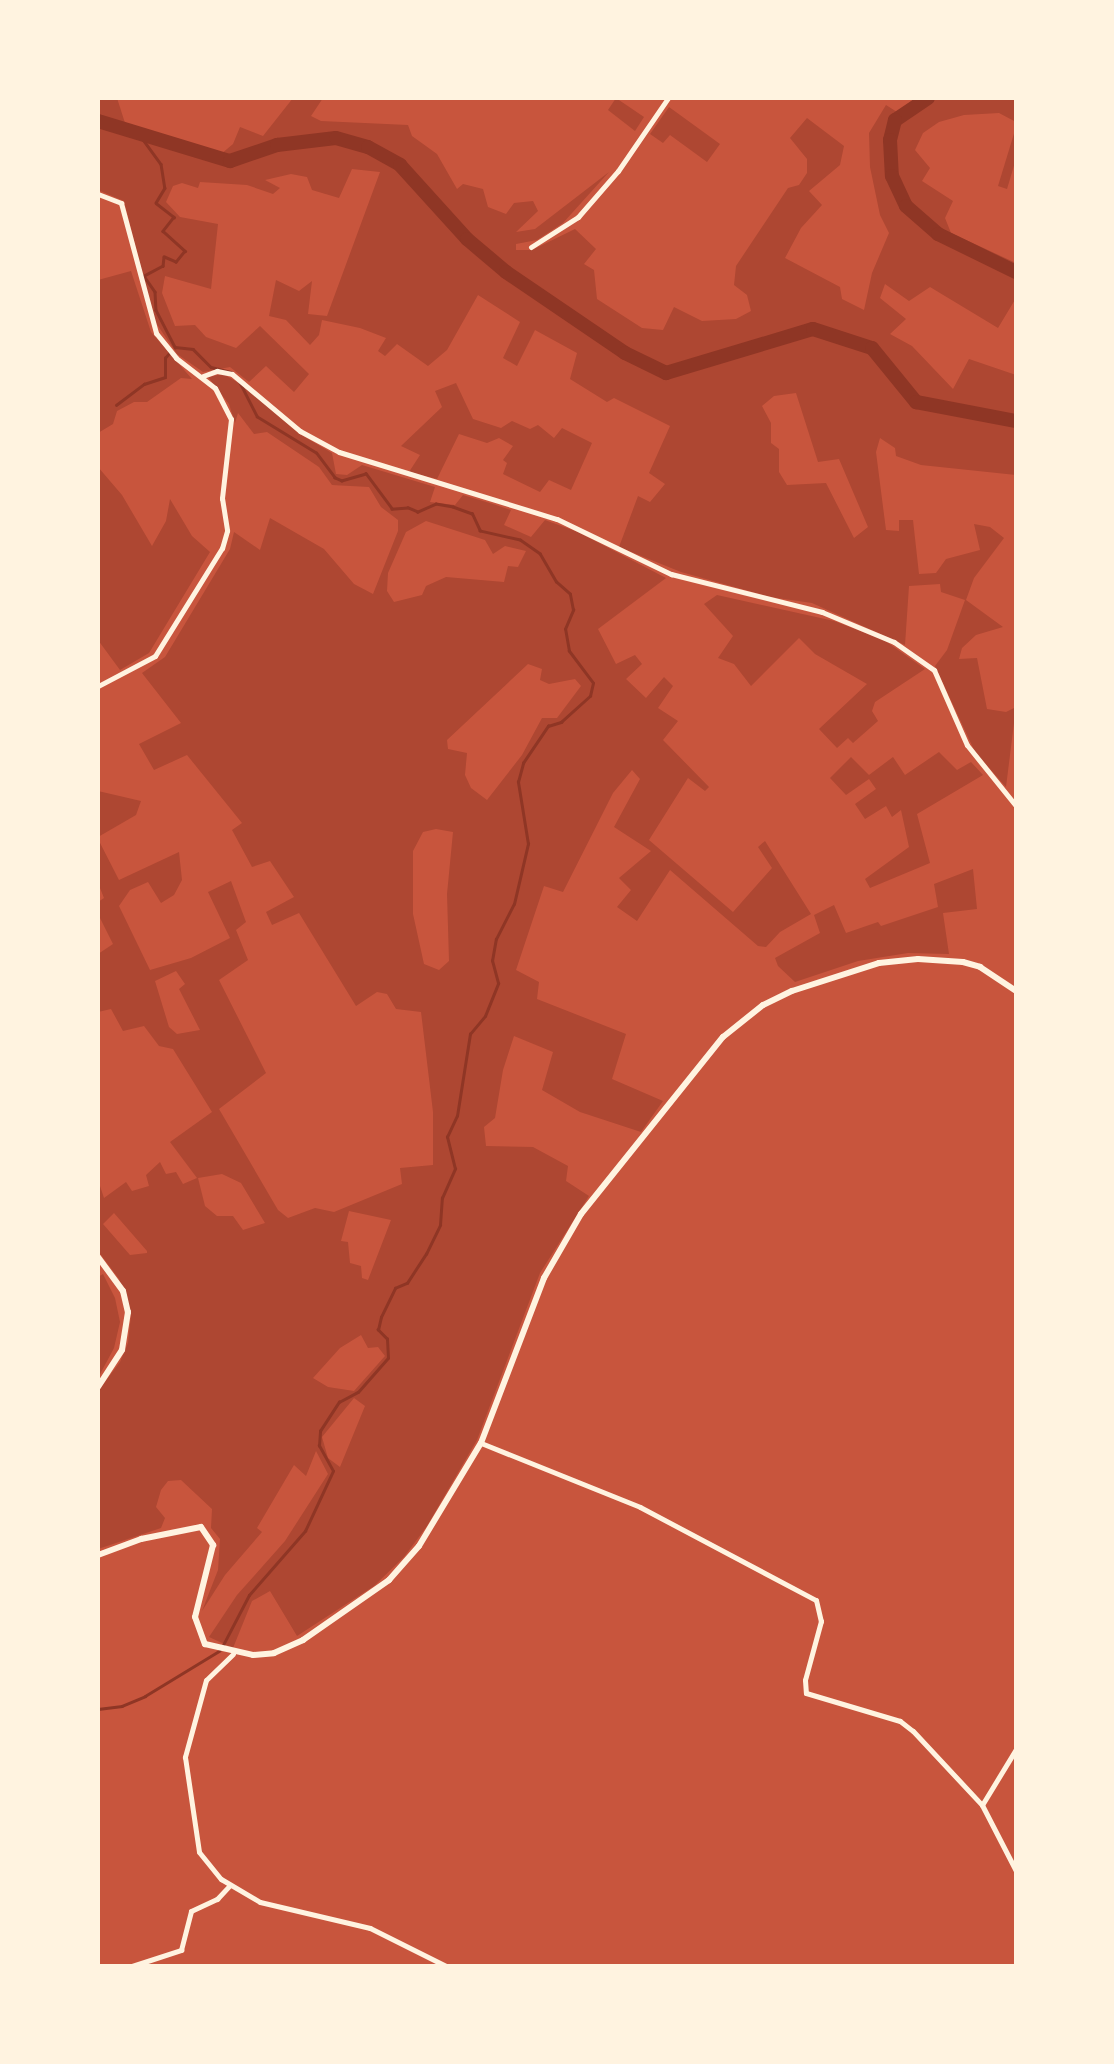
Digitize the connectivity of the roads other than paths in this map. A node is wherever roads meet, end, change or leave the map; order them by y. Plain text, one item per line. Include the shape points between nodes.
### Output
1 (668, 98) edge
2 (98, 194) edge
3 (531, 247) dead end
4 (204, 376) junction
5 (98, 686) edge
6 (1016, 806) edge
7 (1016, 991) edge
8 (98, 1257) edge
9 (98, 1388) edge
10 (482, 1443) junction
11 (98, 1555) edge
12 (229, 1653) junction
13 (1016, 1748) edge
14 (982, 1806) junction
15 (1016, 1870) edge
16 (230, 1884) junction
17 (132, 1966) edge
18 (446, 1966) edge

1 - 3 street via 578,217
2 - 4 street via 120,203 156,333 176,358
4 - 5 street via 231,419 222,548 154,656
4 - 6 street via 232,374 300,431 338,452 556,519 671,574 811,609 894,642 934,670 966,745
7 - 10 street via 980,967 918,958 792,991 742,1021 581,1214 544,1278
8 - 9 street via 123,1291 128,1312 122,1350
10 - 12 street via 419,1546 389,1580 288,1648 253,1656
10 - 14 street via 640,1506 816,1600 821,1621 806,1693 900,1722
11 - 12 street via 183,1528 206,1530 213,1555 195,1617 205,1644
12 - 16 street via 206,1680 186,1757 196,1846
13 - 14 street
14 - 15 street
16 - 17 street via 218,1899 191,1910 181,1950
16 - 18 street via 279,1908 370,1928

